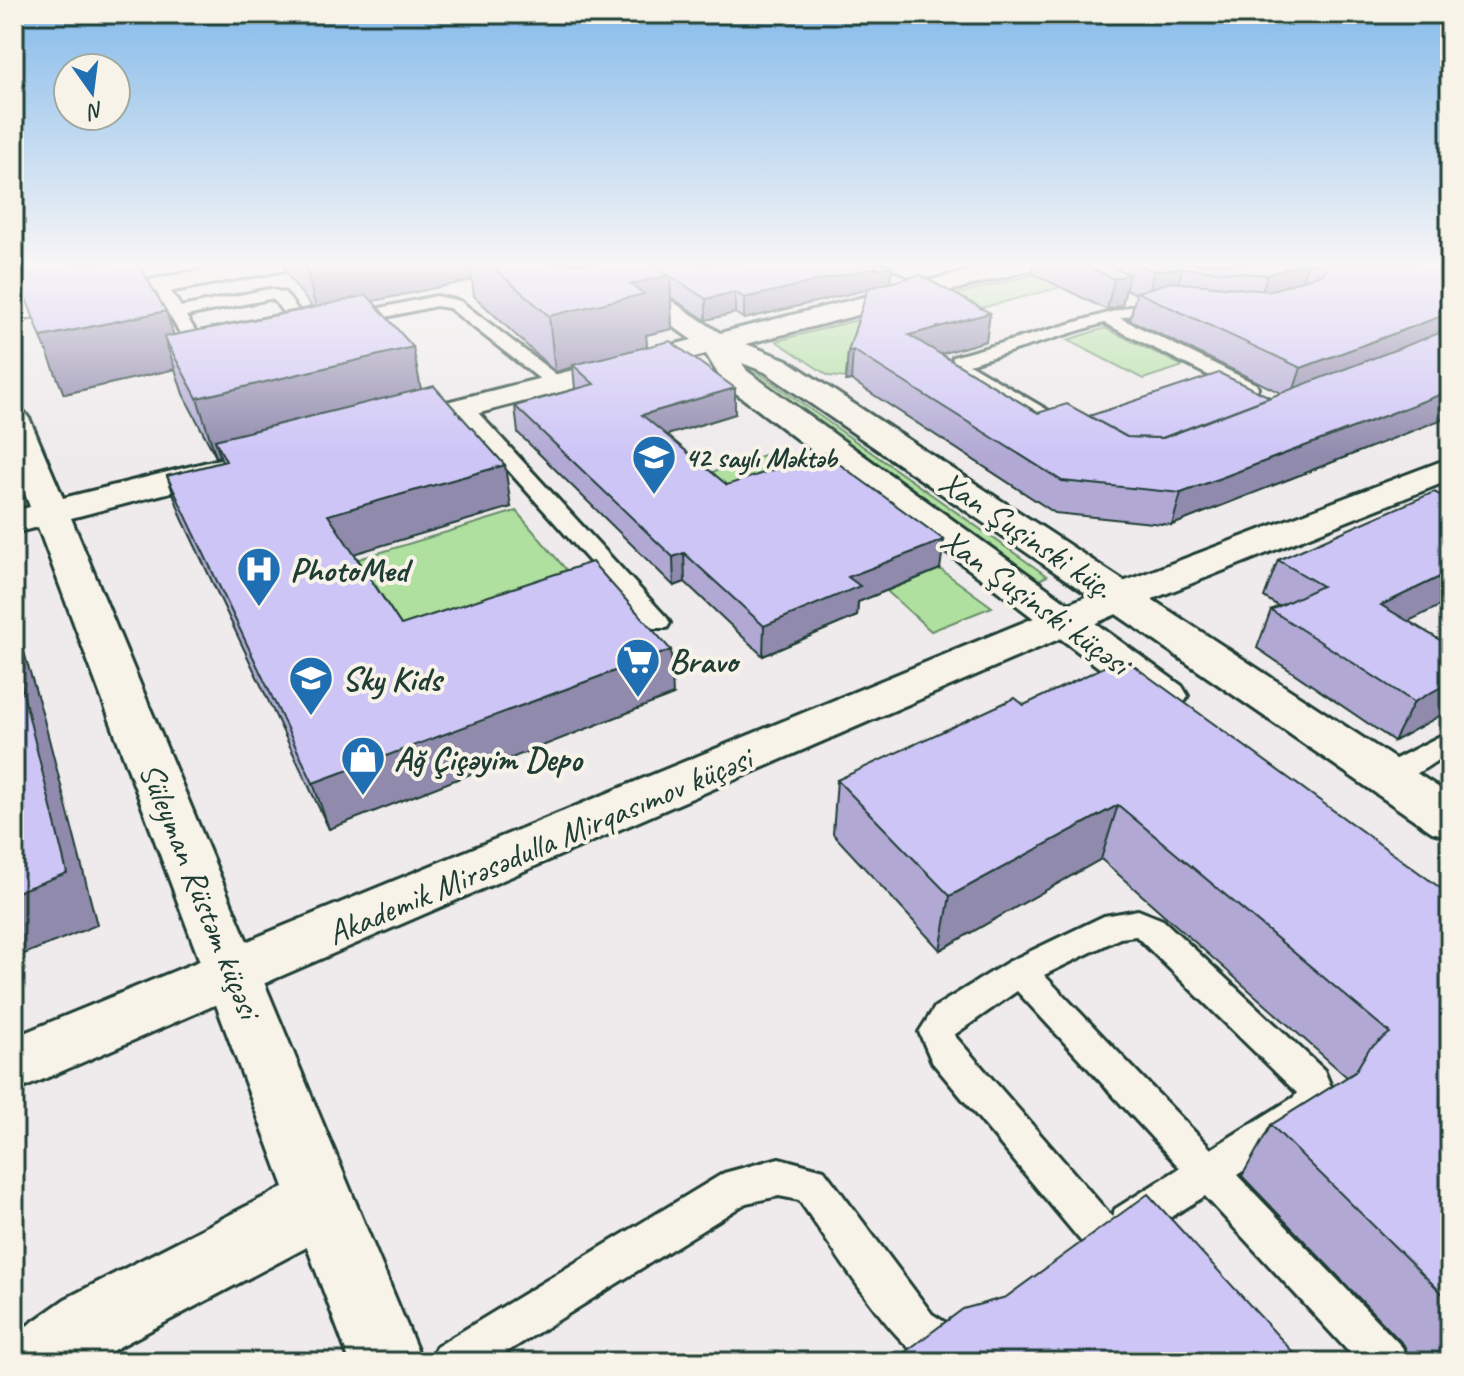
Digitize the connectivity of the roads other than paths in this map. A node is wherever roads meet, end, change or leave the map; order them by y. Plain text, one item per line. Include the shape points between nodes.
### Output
1 (185, 327) edge
2 (319, 327) edge
3 (484, 327) edge
4 (692, 327) edge
5 (772, 327) edge
6 (1071, 327) edge
7 (1126, 327) edge
8 (714, 342) junction
9 (310, 358) edge
10 (221, 374) edge
11 (556, 383) junction
12 (1262, 394) edge
13 (463, 408) junction
14 (14, 420) edge
15 (371, 431) edge
16 (1081, 437) edge
17 (265, 458) edge
18 (1450, 468) edge
19 (33, 517) edge
20 (1121, 597) junction
21 (1062, 621) junction
22 (658, 623) dead end
23 (1192, 715) edge
24 (1450, 740) edge
25 (1386, 776) junction
26 (1450, 819) edge
27 (1020, 972) junction
28 (235, 974) junction
29 (14, 1065) edge
30 (1210, 1173) junction
31 (324, 1202) junction
32 (993, 1319) edge
33 (38, 1362) edge
34 (386, 1362) edge
35 (451, 1362) edge
36 (1387, 1362) edge

1 - 10 lane via 212,373
2 - 9 lane via 318,349
3 - 11 lane
4 - 8 street, Xan Şuşinski küç.
5 - 8 street
6 - 16 lane via 959,361 961,368
7 - 12 lane
8 - 11 street
8 - 20 street, Xan Şuşinski küç. via 776,366
8 - 21 street, Xan Şuşinski küçəsi via 735,377
11 - 13 street
13 - 15 street
13 - 22 lane
14 - 19 street, Süleyman Rüstəm küçəsi
17 - 19 street
18 - 20 street
19 - 28 street, Süleyman Rüstəm küçəsi
20 - 21 street, Akademik Mirəsədulla Mirqasımov küçəsi
20 - 25 street, Xan Şuşinski küç.
21 - 23 street, Xan Şuşinski küçəsi
21 - 28 street, Akademik Mirəsədulla Mirqasımov küçəsi
24 - 25 lane
25 - 26 street, Xan Şuşinski küç.
27 - 30 lane
27 - 30 lane via 947,1018 936,1032 944,1051 1092,1247
27 - 30 lane via 1115,925 1138,923 1152,929 1311,1082 1317,1096 1307,1109
28 - 29 street, Akademik Mirəsədulla Mirqasımov küçəsi
28 - 31 street, Süleyman Rüstəm küçəsi
30 - 36 lane
31 - 33 street via 90,1324
31 - 34 street, Süleyman Rüstəm küçəsi
32 - 35 lane via 968,1337 942,1346 917,1329 810,1183 779,1177 738,1186

